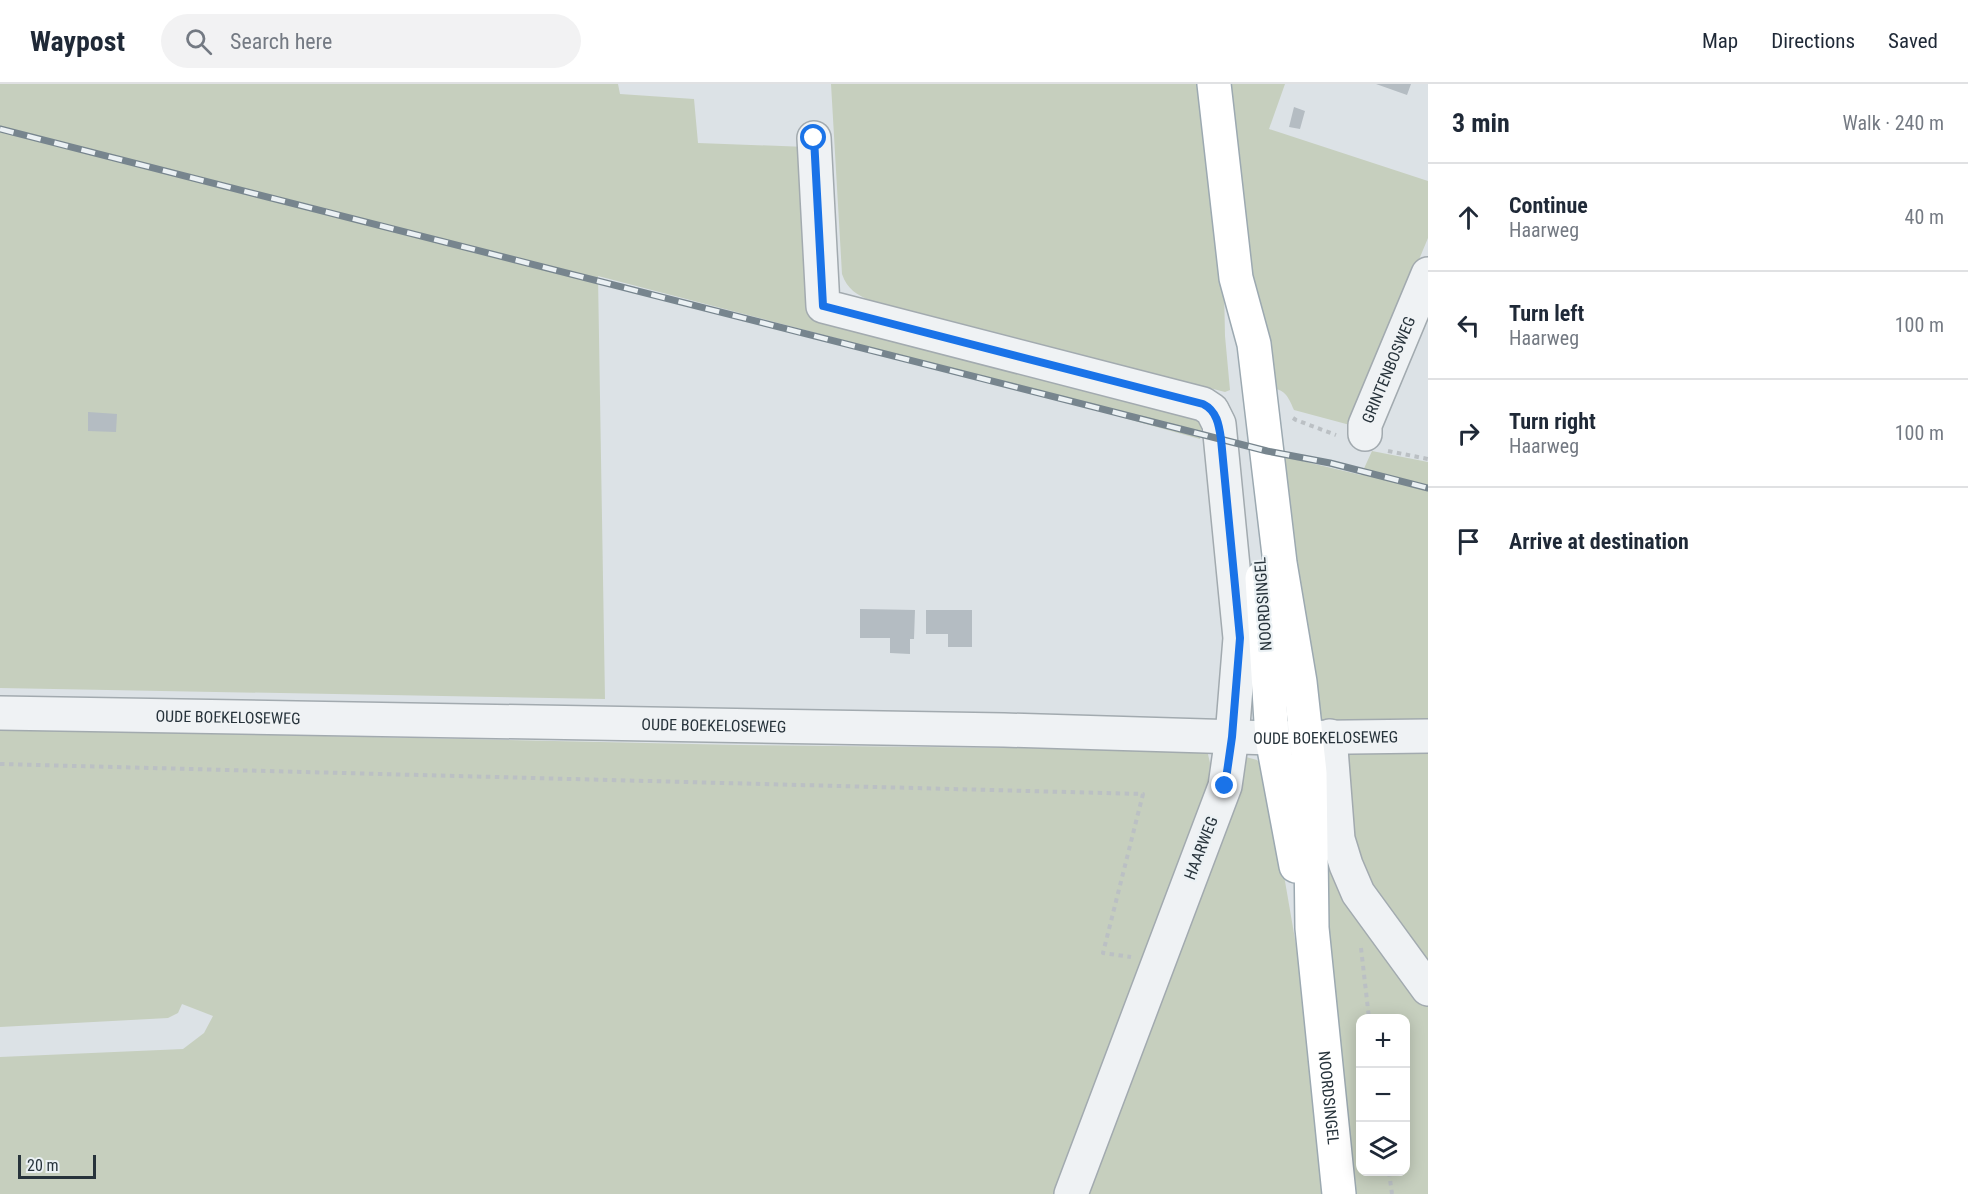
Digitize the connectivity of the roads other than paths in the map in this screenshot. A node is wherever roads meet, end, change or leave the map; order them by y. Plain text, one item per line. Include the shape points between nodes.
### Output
1 (1214, 84) edge
2 (814, 138) dead end
3 (1428, 274) edge
4 (1236, 278) junction
5 (1365, 434) road end
6 (0, 713) edge
7 (1318, 736) junction
8 (1428, 736) edge
9 (1232, 737) junction
10 (1272, 738) junction
11 (1312, 928) junction
12 (1428, 989) edge
13 (1071, 1194) edge
14 (1339, 1194) edge

1 - 4 main road, NOORDSINGEL
2 - 9 street, HAARWEG via 823,306 1203,404 1212,410 1221,439 1240,638
3 - 5 street, GRINTENBOSWEG via 1365,425
4 - 7 main road, NOORDSINGEL via 1254,344 1280,563 1299,682
4 - 10 main road, NOORDSINGEL via 1234,334 1264,596
6 - 9 street, OUDE BOEKELOSEWEG
7 - 8 street, OUDE BOEKELOSEWEG
7 - 10 street, OUDE BOEKELOSEWEG
7 - 11 main road, NOORDSINGEL via 1310,773
7 - 12 street via 1346,865 1358,892
9 - 10 street, OUDE BOEKELOSEWEG
9 - 13 street, HAARWEG via 1225,786
10 - 11 main road, NOORDSINGEL via 1293,853
11 - 14 main road, NOORDSINGEL

